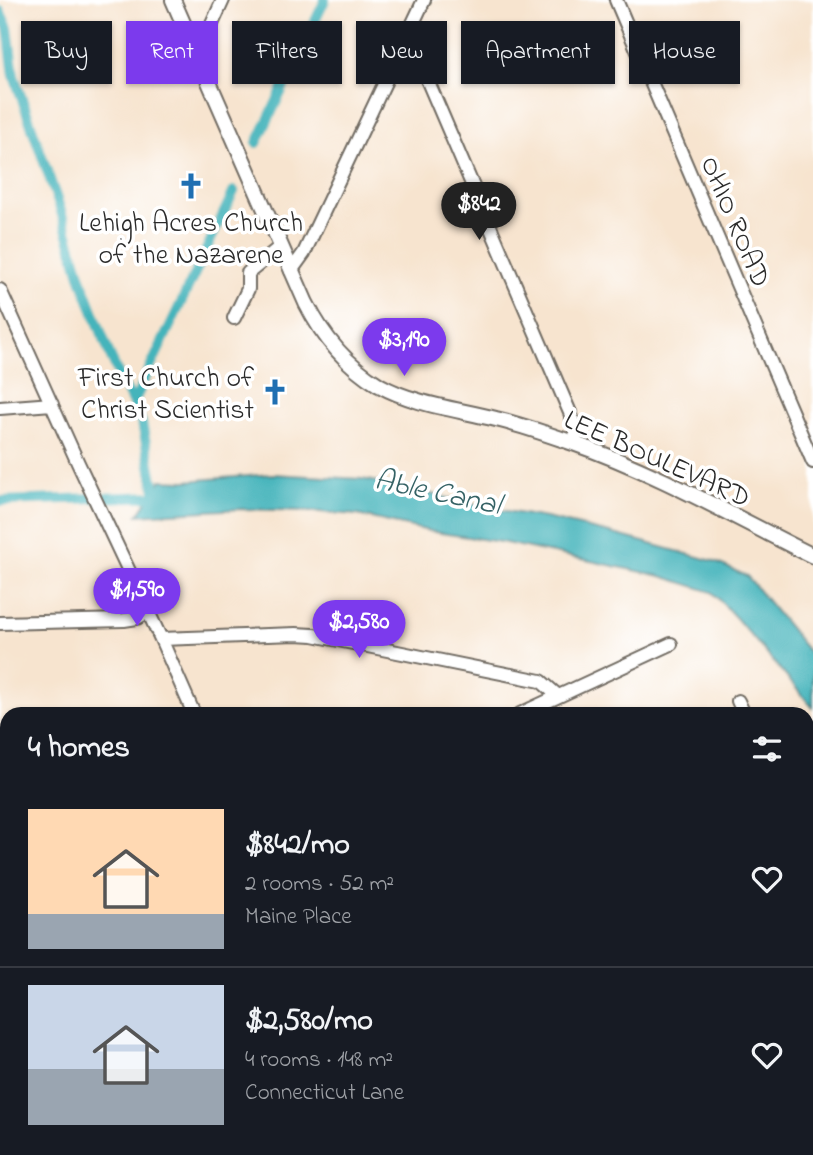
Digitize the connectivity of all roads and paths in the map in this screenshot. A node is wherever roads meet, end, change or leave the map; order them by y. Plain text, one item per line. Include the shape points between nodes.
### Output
1 (173, 0) edge
2 (223, 0) edge
3 (424, 0) edge
4 (616, 0) edge
5 (182, 21) edge
6 (213, 21) edge
7 (414, 21) edge
8 (209, 84) edge
9 (385, 84) edge
10 (429, 84) edge
11 (280, 247) junction
12 (291, 271) junction
13 (0, 290) edge
14 (234, 318) dead end
15 (52, 404) junction
16 (0, 408) edge
17 (576, 444) junction
18 (813, 462) edge
19 (813, 556) edge
20 (148, 612) junction
21 (0, 623) edge
22 (162, 639) junction
23 (671, 644) dead end
24 (558, 696) junction
25 (738, 701) dead end
26 (191, 707) edge
27 (535, 707) edge
28 (741, 707) edge

1 - 5 main road, LEE BOULEVARD
2 - 6 street
3 - 7 street
4 - 18 street, OHIO ROAD
8 - 11 main road, LEE BOULEVARD
9 - 12 street via 304,253
10 - 17 street via 561,390 575,427
11 - 12 main road, LEE BOULEVARD
11 - 14 street via 248,273 248,289
12 - 17 main road, LEE BOULEVARD via 323,333 372,380 416,400
13 - 15 street
15 - 16 street
15 - 20 street
17 - 19 main road, LEE BOULEVARD via 663,480
20 - 21 street via 124,620
20 - 22 street
22 - 24 street via 313,635 541,681
22 - 26 street
23 - 24 street
24 - 27 street
25 - 28 street

